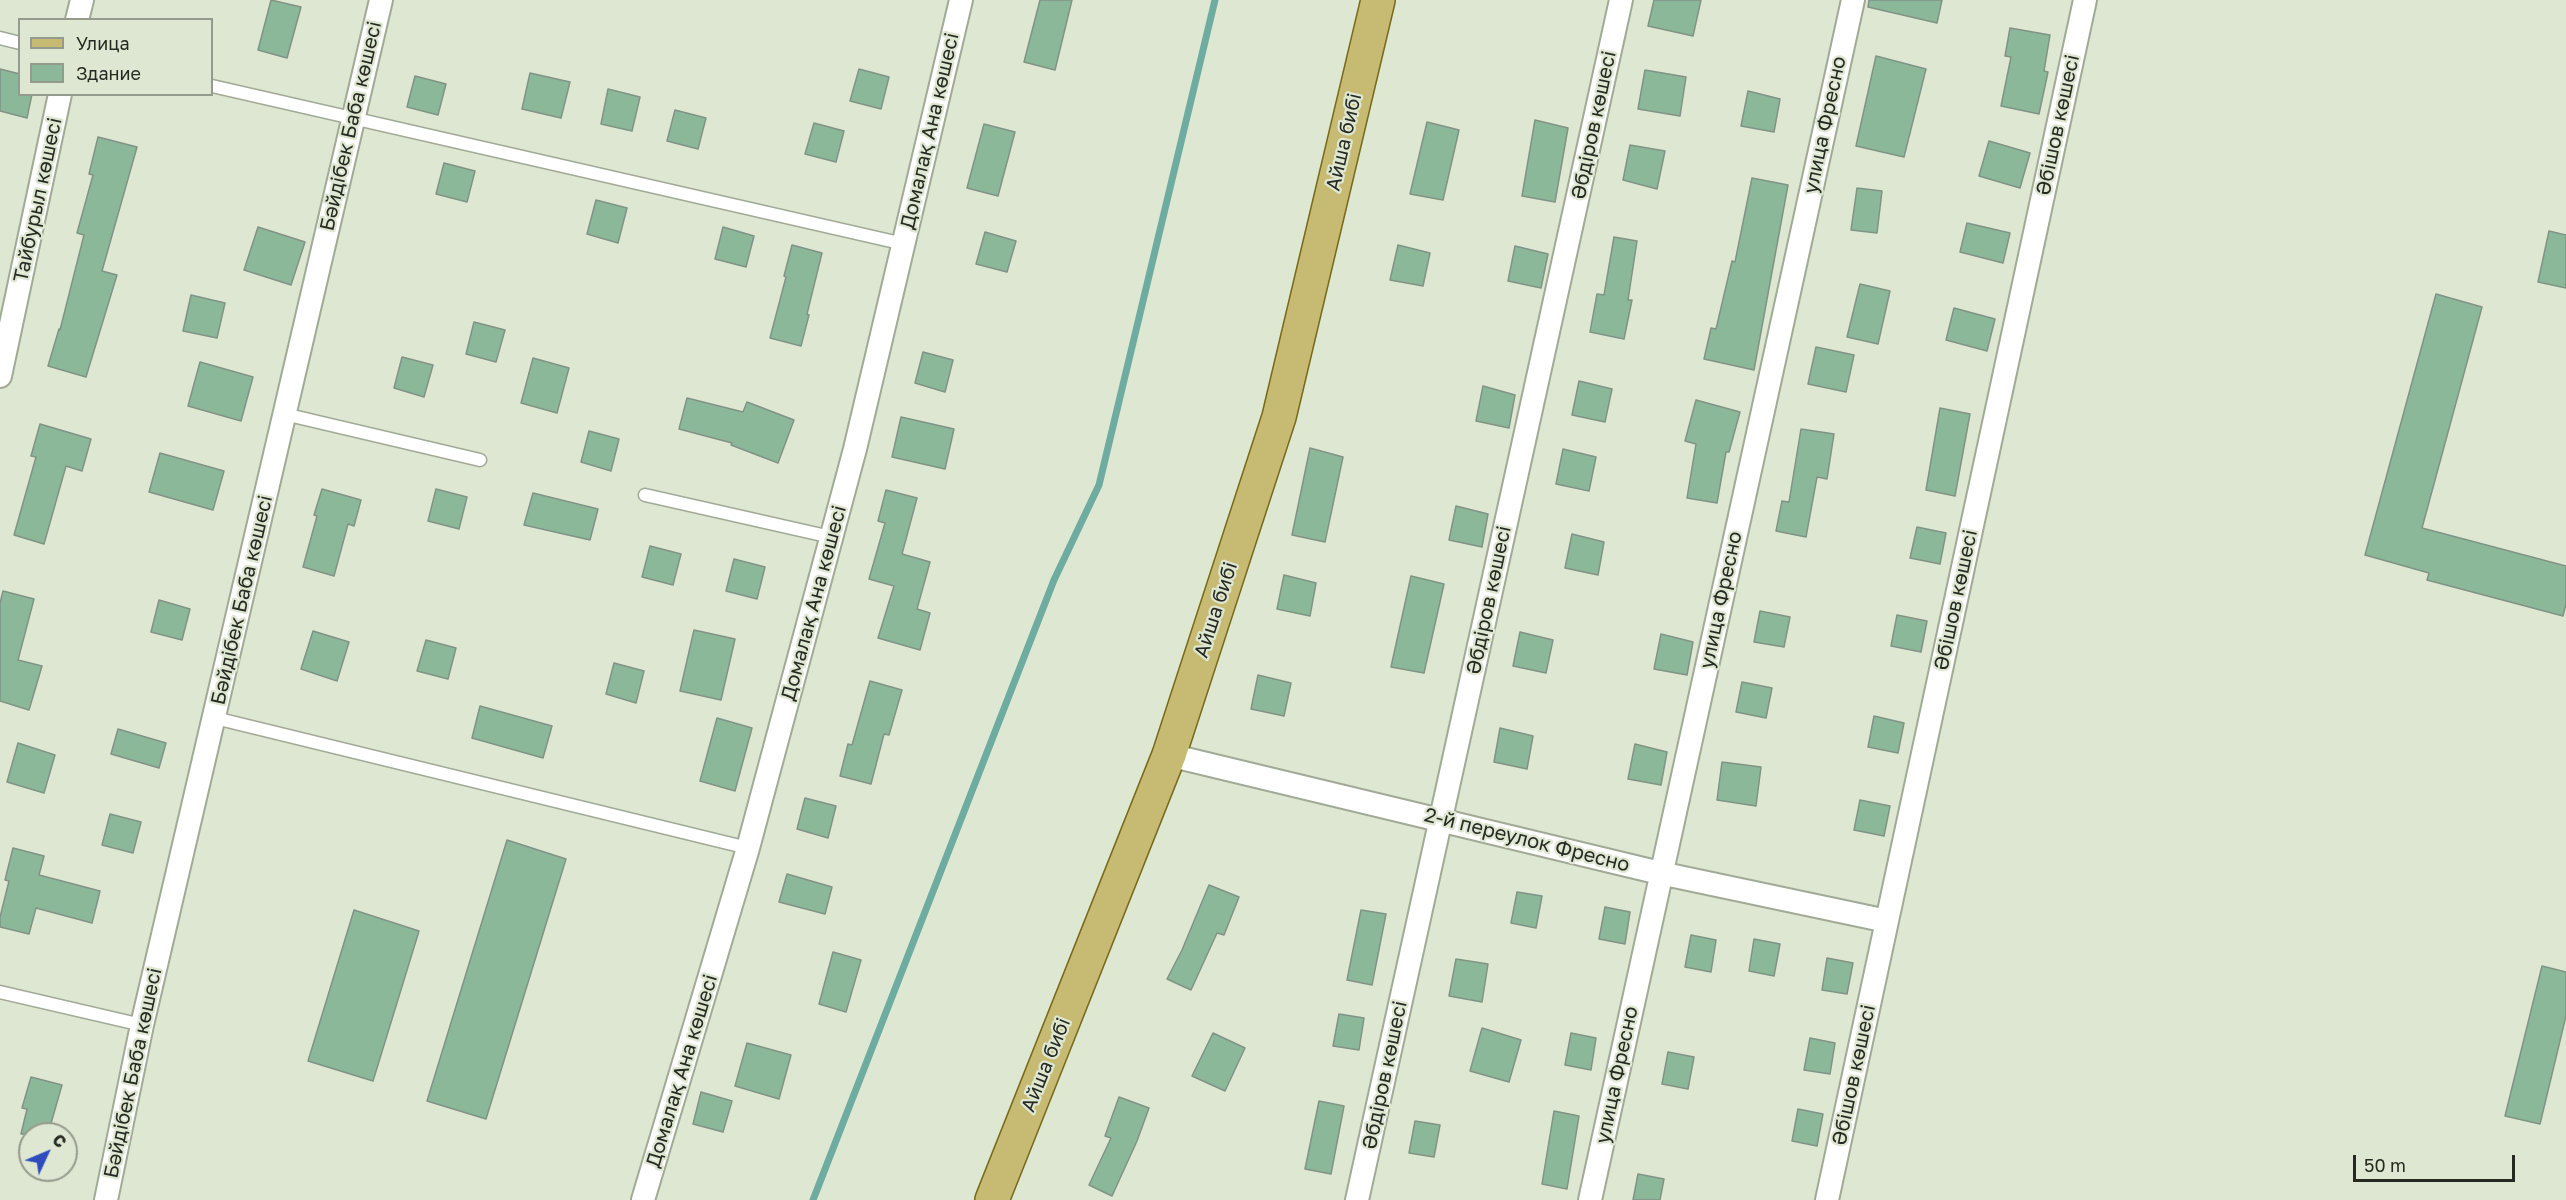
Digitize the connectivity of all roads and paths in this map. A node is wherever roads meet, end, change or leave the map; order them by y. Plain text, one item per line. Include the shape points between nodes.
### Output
1 (82, 0) edge
2 (381, 0) edge
3 (961, 0) edge
4 (1378, 0) edge
5 (1621, 0) edge
6 (1853, 0) edge
7 (2085, 0) edge
8 (78, 18) edge
9 (0, 38) edge
10 (18, 42) edge
11 (213, 86) edge
12 (60, 96) edge
13 (352, 117) junction
14 (904, 244) junction
15 (0, 376) edge
16 (284, 414) junction
17 (480, 460) dead end
18 (645, 495) dead end
19 (831, 537) junction
20 (215, 718) junction
21 (1169, 755) junction
22 (1441, 819) junction
23 (748, 848) junction
24 (1660, 873) junction
25 (1887, 921) junction
26 (0, 992) edge
27 (142, 1025) junction
28 (106, 1200) edge
29 (643, 1200) edge
30 (992, 1200) edge
31 (1357, 1200) edge
32 (1590, 1200) edge
33 (1827, 1200) edge

1 - 8 street
2 - 13 street, Бәйдібек Баба көшесі
3 - 14 street, Домалақ Ана көшесі
4 - 21 main road, Айша бибі via 1279,417
5 - 22 street, Әбдіров көшесі
6 - 24 street, улица Фресно
7 - 25 street, Әбішов көшесі
9 - 10 lane
11 - 13 lane
12 - 15 street, Тайбурыл көшесі
13 - 14 lane
13 - 16 street, Бәйдібек Баба көшесі
14 - 19 street, Домалақ Ана көшесі
16 - 17 lane
16 - 20 street, Бәйдібек Баба көшесі
18 - 19 lane
19 - 23 street, Домалақ Ана көшесі
20 - 23 lane
20 - 27 street, Бәйдібек Баба көшесі
21 - 22 street, 2-й переулок Фресно
21 - 30 main road, Айша бибі
22 - 24 street, 2-й переулок Фресно
22 - 31 street, Әбдіров көшесі
23 - 29 street, Домалақ Ана көшесі
24 - 25 street, 2-й переулок Фресно
24 - 32 street, улица Фресно
25 - 33 street, Әбішов көшесі
26 - 27 lane
27 - 28 street, Бәйдібек Баба көшесі

